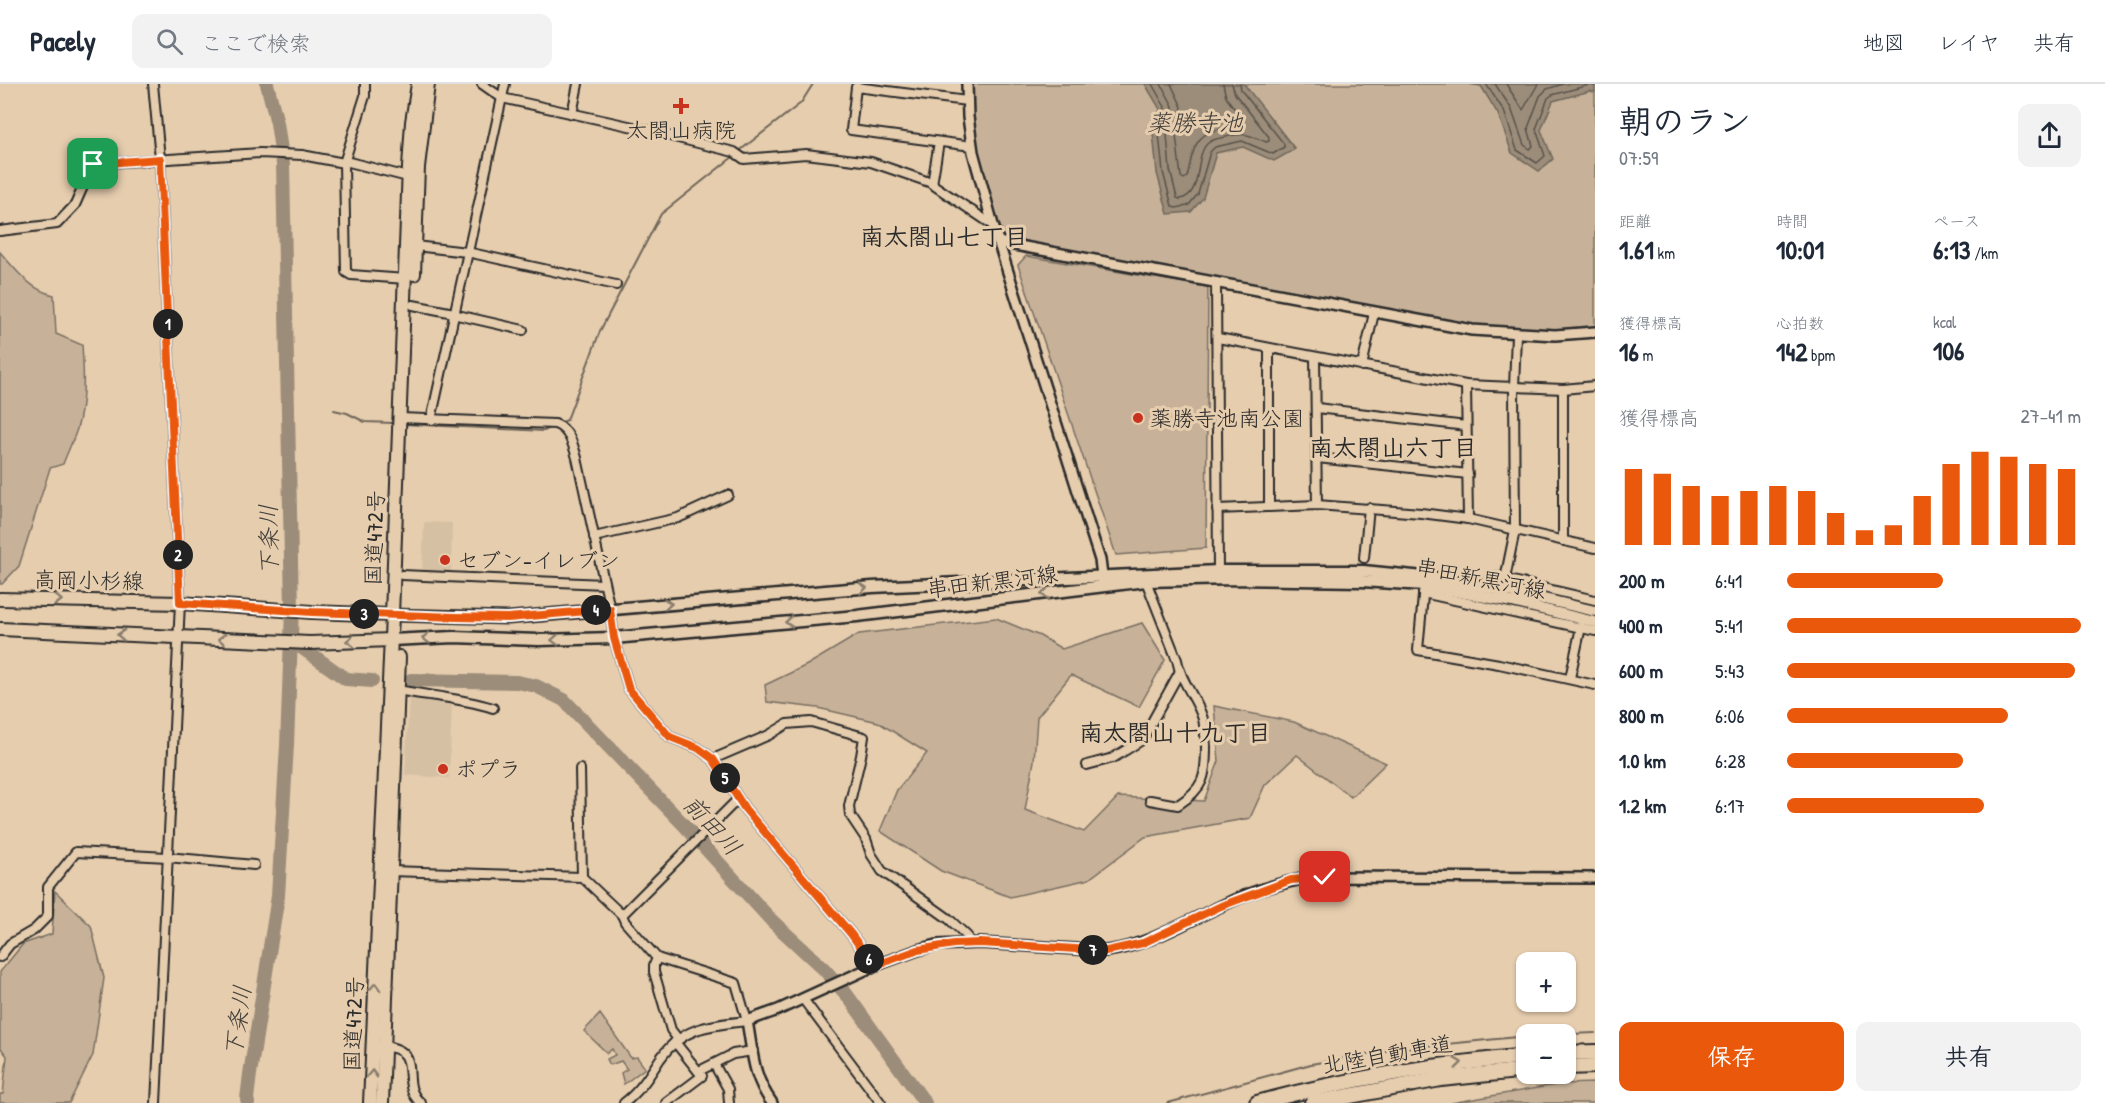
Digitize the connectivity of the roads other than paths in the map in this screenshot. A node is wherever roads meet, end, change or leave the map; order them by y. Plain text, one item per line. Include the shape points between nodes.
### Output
1 (153, 84) edge
2 (365, 84) edge
3 (418, 84) edge
4 (428, 84) edge
5 (482, 84) edge
6 (505, 84) edge
7 (578, 84) edge
8 (967, 84) edge
9 (502, 98) junction
10 (967, 101) junction
11 (572, 114) junction
12 (939, 142) junction
13 (972, 146) junction
14 (160, 159) junction
15 (344, 162) junction
16 (408, 177) junction
17 (932, 184) junction
18 (993, 225) junction
19 (0, 231) edge
20 (998, 242) junction
21 (415, 246) junction
22 (467, 252) junction
23 (406, 279) junction
24 (1216, 283) junction
25 (616, 285) dead end
26 (412, 305) junction
27 (454, 313) junction
28 (1374, 313) junction
29 (523, 330) dead end
30 (1595, 332) edge
31 (1516, 334) junction
32 (1218, 338) junction
33 (1269, 349) junction
34 (1315, 357) junction
35 (1362, 366) junction
36 (1466, 385) junction
37 (1595, 386) edge
38 (1514, 388) junction
39 (1563, 389) junction
40 (1317, 408) junction
41 (404, 418) junction
42 (431, 420) junction
43 (1466, 426) junction
44 (1317, 458) junction
45 (1468, 474) junction
46 (728, 495) dead end
47 (1317, 505) junction
48 (1269, 507) junction
49 (1369, 508) junction
50 (1217, 509) junction
51 (1468, 519) junction
52 (1515, 530) junction
53 (594, 537) junction
54 (1563, 541) junction
55 (1595, 548) edge
56 (1364, 558) dead end
57 (1218, 571) junction
58 (402, 575) junction
59 (1491, 576) dead end
60 (1505, 579) junction
61 (1102, 581) junction
62 (1146, 581) junction
63 (604, 584) junction
64 (1424, 589) junction
65 (0, 598) edge
66 (1595, 600) edge
67 (180, 603) junction
68 (610, 609) junction
69 (1595, 612) edge
70 (396, 615) junction
71 (1595, 622) edge
72 (1581, 627) junction
73 (0, 629) edge
74 (1595, 631) edge
75 (179, 638) junction
76 (614, 638) junction
77 (395, 639) junction
78 (1179, 673) junction
79 (1570, 678) junction
80 (1595, 685) edge
81 (397, 690) junction
82 (493, 708) dead end
83 (713, 759) junction
84 (1087, 765) dead end
85 (580, 769) dead end
86 (738, 800) junction
87 (1150, 800) dead end
88 (167, 857) junction
89 (254, 864) dead end
90 (390, 871) junction
91 (582, 877) junction
92 (1595, 878) edge
93 (622, 915) junction
94 (969, 943) junction
95 (0, 957) edge
96 (657, 958) junction
97 (874, 966) junction
98 (803, 999) junction
99 (747, 1021) junction
100 (676, 1041) junction
101 (379, 1046) junction
102 (753, 1051) junction
103 (1595, 1052) edge
104 (1576, 1053) edge
105 (1516, 1057) edge
106 (714, 1064) junction
107 (1595, 1066) edge
108 (1576, 1067) edge
109 (699, 1071) junction
110 (1516, 1071) edge
111 (156, 1103) edge
112 (370, 1103) edge
113 (382, 1103) edge
114 (421, 1103) edge
115 (626, 1103) edge
116 (666, 1103) edge
117 (729, 1103) edge
118 (772, 1103) edge
119 (881, 1103) edge
120 (1257, 1103) edge
121 (1312, 1103) edge

1 - 14 street
2 - 15 street via 365,96
3 - 16 main road, 国道472号
4 - 21 main road, 国道472号 via 418,167
5 - 9 street
6 - 9 street
7 - 11 street
8 - 10 street
9 - 11 street
9 - 22 street
10 - 12 street via 856,87 850,130
10 - 13 street
11 - 17 street via 734,152 744,159 806,154 854,159
12 - 13 street
12 - 17 street
13 - 18 street
14 - 15 street via 260,153
14 - 19 street via 93,164 75,205 57,224
14 - 67 street
15 - 16 street
15 - 23 street via 346,272
16 - 23 main road, 国道472号
17 - 18 street
18 - 20 street
20 - 24 street
20 - 61 street via 1100,560
21 - 22 street
21 - 26 main road, 国道472号
22 - 25 street
22 - 27 street
23 - 41 main road, 国道472号
24 - 28 street
24 - 32 street
26 - 27 street
26 - 41 main road, 国道472号
27 - 29 street
27 - 42 street
28 - 31 street
28 - 35 street
30 - 31 street
31 - 38 street
32 - 33 street
32 - 50 street
33 - 34 street
33 - 48 street
34 - 35 street
34 - 40 street
35 - 36 street
36 - 38 street
36 - 43 street
37 - 39 street
38 - 39 street
38 - 52 street
39 - 54 street
40 - 43 street
40 - 44 street
41 - 42 street
41 - 58 main road, 国道472号
41 - 70 main road, 国道472号
42 - 53 street via 560,426 573,444
43 - 45 street
44 - 45 street
44 - 47 street
45 - 51 street
46 - 53 street via 678,518
47 - 48 street
47 - 49 street
48 - 50 street
49 - 51 street
49 - 56 street
50 - 57 street
51 - 52 street
52 - 54 street
52 - 60 street
53 - 63 street
54 - 55 street
57 - 61 main road, 串田新黒河線
57 - 69 main road, 串田新黒河線 via 1363,571 1434,578
58 - 63 street
58 - 70 main road, 国道472号
59 - 60 street
60 - 66 street
61 - 62 main road, 串田新黒河線
68 -> 61 main road, 串田新黒河線 via 872,587
61 -> 76 main road, 串田新黒河線 via 993,601
62 - 64 main road, 串田新黒河線 via 1362,581
62 - 78 street
63 - 68 street
64 - 71 main road, 串田新黒河線 via 1512,602
64 - 72 street
64 - 79 street via 1418,650
65 -> 67 main road, 高岡小杉線
67 - 70 main road, 高岡小杉線
67 - 75 street
68 - 70 main road, 串田新黒河線 via 508,618
68 - 76 street
70 - 77 main road, 国道472号
72 - 74 street
72 - 79 street
75 -> 73 main road
77 -> 75 main road via 310,643
75 - 88 street
76 -> 77 main road, 串田新黒河線
76 - 83 street via 629,689 670,737
77 - 81 main road, 国道472号
101 -> 77 main road, 国道472号
78 - 84 street via 1143,740 1113,758
78 - 87 street via 1203,718 1204,778 1192,795 1178,805
79 - 80 street
81 - 82 street via 469,700
81 - 90 main road, 国道472号
83 - 86 street
83 - 94 street via 787,724 811,722 864,737 850,815 882,872 949,919
85 - 91 street
86 - 93 street
86 - 97 street
88 - 89 street
88 - 95 street via 76,852 48,887 48,916 10,944
88 - 111 street
90 - 91 street
90 - 101 main road, 国道472号
91 - 93 street
92 - 94 street via 1313,877 1291,880 1221,906 1125,948 1107,951
93 - 96 street
94 - 97 street via 937,945
96 - 99 street via 736,983
96 - 100 street via 654,972
97 - 98 street
98 - 99 street
98 - 119 street
99 - 100 street via 707,1026
99 - 102 street
100 - 109 street
100 - 115 street
112 -> 101 main road, 国道472号
101 - 113 main road, 国道472号
101 - 114 street via 399,1049 406,1056 412,1092
102 - 106 street via 733,1054
102 - 118 street via 761,1088
103 - 104 highway
120 -> 105 highway, 北陸自動車道 via 1343,1081
106 - 109 street
106 - 117 street via 728,1089
107 - 108 highway
109 - 116 street via 702,1076
110 - 121 highway, 北陸自動車道 via 1431,1080

